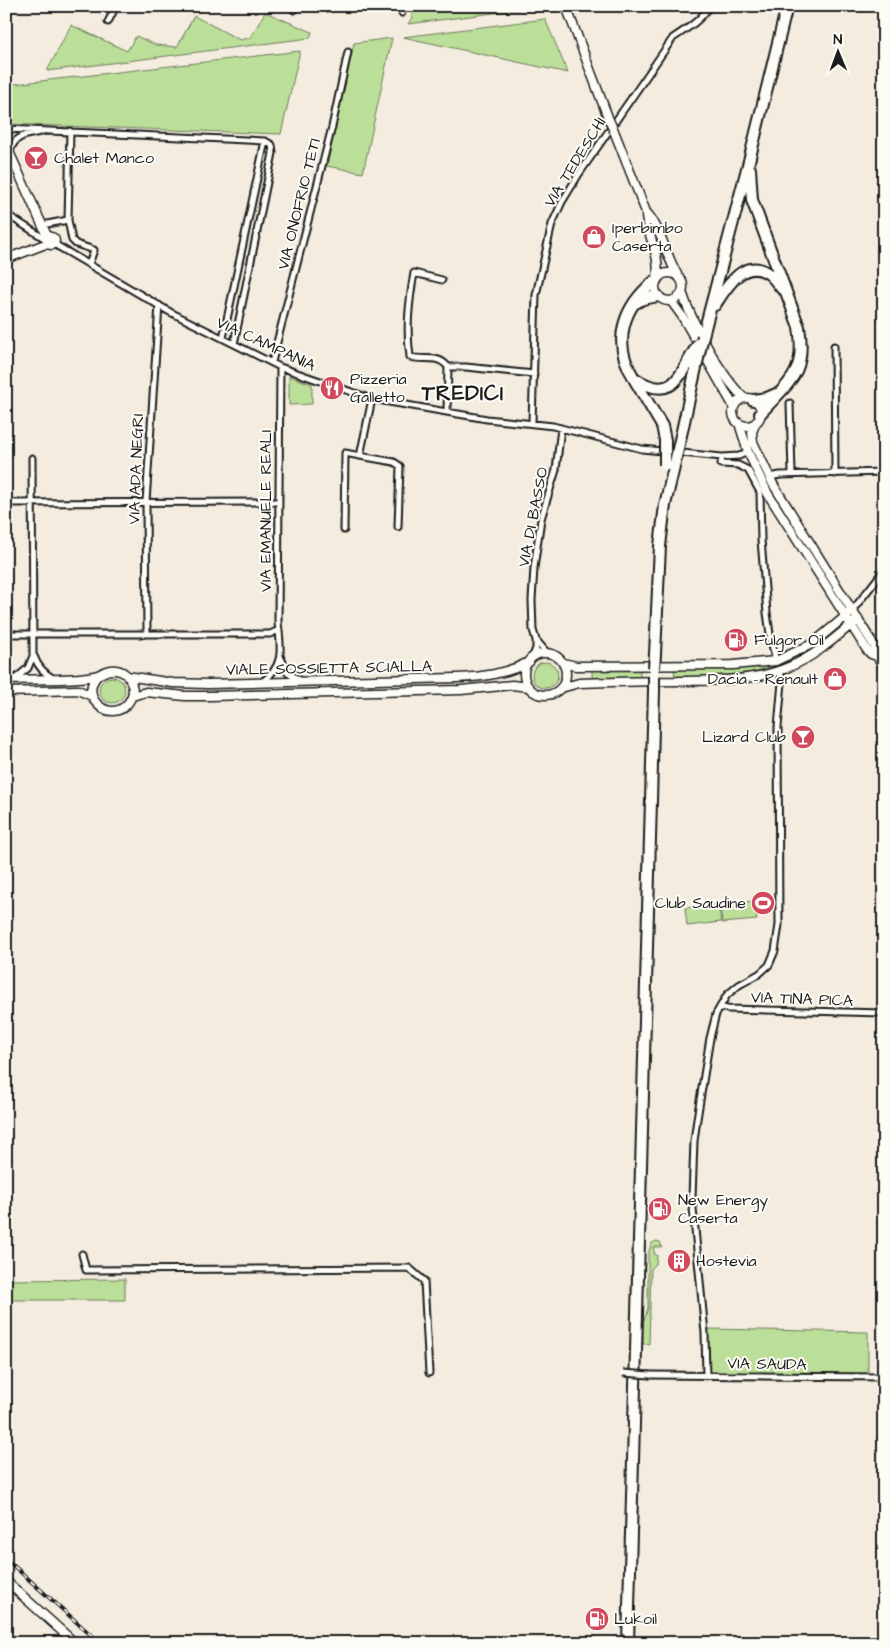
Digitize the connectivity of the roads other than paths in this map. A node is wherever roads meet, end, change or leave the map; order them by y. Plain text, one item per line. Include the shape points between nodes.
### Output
1 (116, 6) edge
2 (400, 6) edge
3 (709, 6) edge
4 (787, 6) edge
5 (566, 7) edge
6 (402, 13) dead end
7 (108, 22) dead end
8 (348, 52) dead end
9 (6, 129) edge
10 (51, 130) junction
11 (70, 131) junction
12 (265, 141) junction
13 (6, 146) edge
14 (10, 154) junction
15 (749, 161) junction
16 (646, 212) junction
17 (6, 214) edge
18 (68, 220) junction
19 (42, 225) junction
20 (49, 241) junction
21 (6, 259) edge
22 (89, 264) junction
23 (678, 276) junction
24 (656, 279) junction
25 (442, 280) dead end
26 (682, 292) junction
27 (786, 293) junction
28 (658, 296) junction
29 (671, 301) junction
30 (633, 304) junction
31 (159, 305) junction
32 (709, 314) junction
33 (703, 336) junction
34 (223, 338) junction
35 (234, 344) junction
36 (834, 346) dead end
37 (272, 362) junction
38 (280, 367) junction
39 (448, 368) junction
40 (534, 374) junction
41 (634, 378) junction
42 (782, 392) junction
43 (372, 399) junction
44 (749, 399) junction
45 (790, 403) dead end
46 (734, 406) junction
47 (447, 412) junction
48 (758, 418) junction
49 (532, 422) junction
50 (739, 423) junction
51 (561, 428) junction
52 (748, 452) junction
53 (360, 456) junction
54 (722, 457) junction
55 (32, 458) dead end
56 (669, 466) junction
57 (884, 472) edge
58 (792, 474) junction
59 (835, 474) junction
60 (770, 477) junction
61 (772, 501) junction
62 (32, 502) junction
63 (146, 502) junction
64 (278, 502) junction
65 (6, 503) edge
66 (760, 507) junction
67 (398, 527) dead end
68 (344, 530) dead end
69 (884, 570) edge
70 (852, 610) junction
71 (846, 616) junction
72 (858, 619) junction
73 (851, 625) junction
74 (279, 630) junction
75 (6, 634) edge
76 (33, 634) junction
77 (147, 634) junction
78 (536, 640) junction
79 (548, 654) junction
80 (33, 656) junction
81 (280, 656) junction
82 (530, 660) junction
83 (776, 661) junction
84 (881, 661) edge
85 (563, 663) junction
86 (780, 671) junction
87 (98, 675) junction
88 (127, 676) junction
89 (10, 679) edge
90 (54, 679) junction
91 (302, 681) junction
92 (261, 682) junction
93 (529, 687) junction
94 (561, 688) junction
95 (6, 692) edge
96 (92, 696) junction
97 (132, 696) junction
98 (720, 1007) junction
99 (884, 1013) edge
100 (82, 1254) dead end
101 (429, 1373) dead end
102 (623, 1373) dead end
103 (706, 1376) junction
104 (884, 1377) edge
105 (6, 1582) edge
106 (75, 1643) edge
107 (628, 1643) edge

1 - 7 street
2 - 6 street
3 - 40 street, VIA TEDESCHI via 705,14 672,38 562,202 552,224 536,295
4 - 15 highway
5 - 16 street, bridge
8 - 37 street, VIA ONOFRIO TETI
9 - 10 street
10 - 11 street
10 - 14 street via 18,138 12,144
11 - 12 street
11 - 18 street
12 - 34 street
12 - 35 street via 272,145 273,153
13 - 14 street
14 - 19 street
15 - 27 highway via 752,200
15 - 32 highway
16 - 23 street via 652,218
16 - 24 street via 659,268
17 - 20 street, VIA CAMPANIA
18 - 19 street
18 - 22 street via 72,240 94,250
19 - 20 street
20 - 21 street
20 - 22 street, VIA CAMPANIA
22 - 31 street, VIA CAMPANIA
23 - 24 street via 667,272
23 - 26 street via 683,284
24 - 28 street via 654,288
24 - 30 highway
25 - 39 street via 414,273 408,308 408,341 410,357 439,359
26 - 29 street
26 - 44 street via 689,313 725,376
27 - 32 highway via 769,274 753,270 743,272 728,284
27 - 42 highway via 801,341 800,364
28 - 29 street
28 - 30 highway
29 - 46 street
30 - 41 highway via 627,314 622,339 624,359
31 - 34 street, VIA CAMPANIA
31 - 63 street, VIA ADA NEGRI
32 - 33 highway
33 - 41 highway, bridge via 676,382 655,388
33 - 56 highway, bridge
34 - 35 street, VIA CAMPANIA
35 - 37 street, VIA CAMPANIA
36 - 59 street
37 - 38 street, VIA CAMPANIA
38 - 43 street, VIA CAMPANIA
38 - 64 street, VIA EMANUELE REALI
39 - 40 street
39 - 47 street
40 - 49 street, VIA TEDESCHI
41 - 56 highway, bridge via 662,426
42 - 44 highway via 767,398
42 - 48 highway
43 - 47 street, VIA CAMPANIA
43 - 53 street
44 - 46 street
44 - 48 street via 760,407
45 - 58 street
46 - 50 street via 734,416
47 - 49 street, VIA CAMPANIA
48 - 50 street via 748,425
48 - 60 street via 752,432 753,442
49 - 51 street, VIA CAMPANIA
50 - 52 street
51 - 54 street, VIA CAMPANIA via 642,449
51 - 78 street, VIA DI BASSO via 556,470 541,519 534,568 532,600
52 - 54 street, VIA CAMPANIA
52 - 61 street
53 - 67 street via 400,466
53 - 68 street via 345,453
54 - 66 street, VIA CAMPANIA via 721,464 738,465 748,470 758,486
55 - 62 street
56 - 107 highway, bridge via 660,546 654,672
57 - 59 street
58 - 59 street
58 - 60 street
60 - 70 street
61 - 66 street
61 - 71 street
62 - 63 street
62 - 65 street
62 - 76 street
63 - 64 street
63 - 77 street, VIA ADA NEGRI
64 - 74 street, VIA EMANUELE REALI
66 - 83 street via 767,613
69 - 70 street
70 - 71 street
70 - 72 street
71 - 73 street
71 - 83 street via 812,644
72 - 73 street, VIALE SOSSIETTA SCIALLA
72 - 84 street
73 - 84 street via 868,652
73 - 86 street, VIALE SOSSIETTA SCIALLA via 819,651
74 - 77 street via 270,634
74 - 81 street, VIA EMANUELE REALI
75 - 76 street
76 - 77 street
76 - 80 street
78 - 79 street
78 - 82 street, VIA DI BASSO
79 - 82 street, VIALE SOSSIETTA SCIALLA via 540,654
79 - 85 street
80 - 89 street via 28,668
80 - 90 street via 40,668
81 - 91 street, VIA EMANUELE REALI via 284,668 292,677
81 - 92 street via 274,672
82 - 91 street, VIALE SOSSIETTA SCIALLA via 510,670 473,677
82 - 93 street via 525,676
83 - 85 street via 733,665 576,666
85 - 94 street via 566,676
86 - 94 street, VIALE SOSSIETTA SCIALLA via 734,679 579,682
86 - 98 street via 779,925 775,951 768,965 739,985
87 - 88 street, VIALE SOSSIETTA SCIALLA via 106,670 115,670
87 - 90 street, VIALE SOSSIETTA SCIALLA
87 - 96 street via 92,684
88 - 92 street, VIALE SOSSIETTA SCIALLA via 186,683
88 - 97 street via 133,687
89 - 90 street, VIALE SOSSIETTA SCIALLA
91 - 92 street, VIALE SOSSIETTA SCIALLA
93 - 94 street, VIALE SOSSIETTA SCIALLA via 547,695
93 - 97 street, VIALE SOSSIETTA SCIALLA via 208,696 146,692
95 - 96 street via 78,690
96 - 97 street via 102,708 113,711 125,706
98 - 99 street, VIA TINA PICA
98 - 103 street via 710,1038 693,1150 692,1198
100 - 101 street via 86,1270 410,1268 424,1281
102 - 103 street, VIA SAUDA, bridge
103 - 104 street, VIA SAUDA
105 - 106 street

